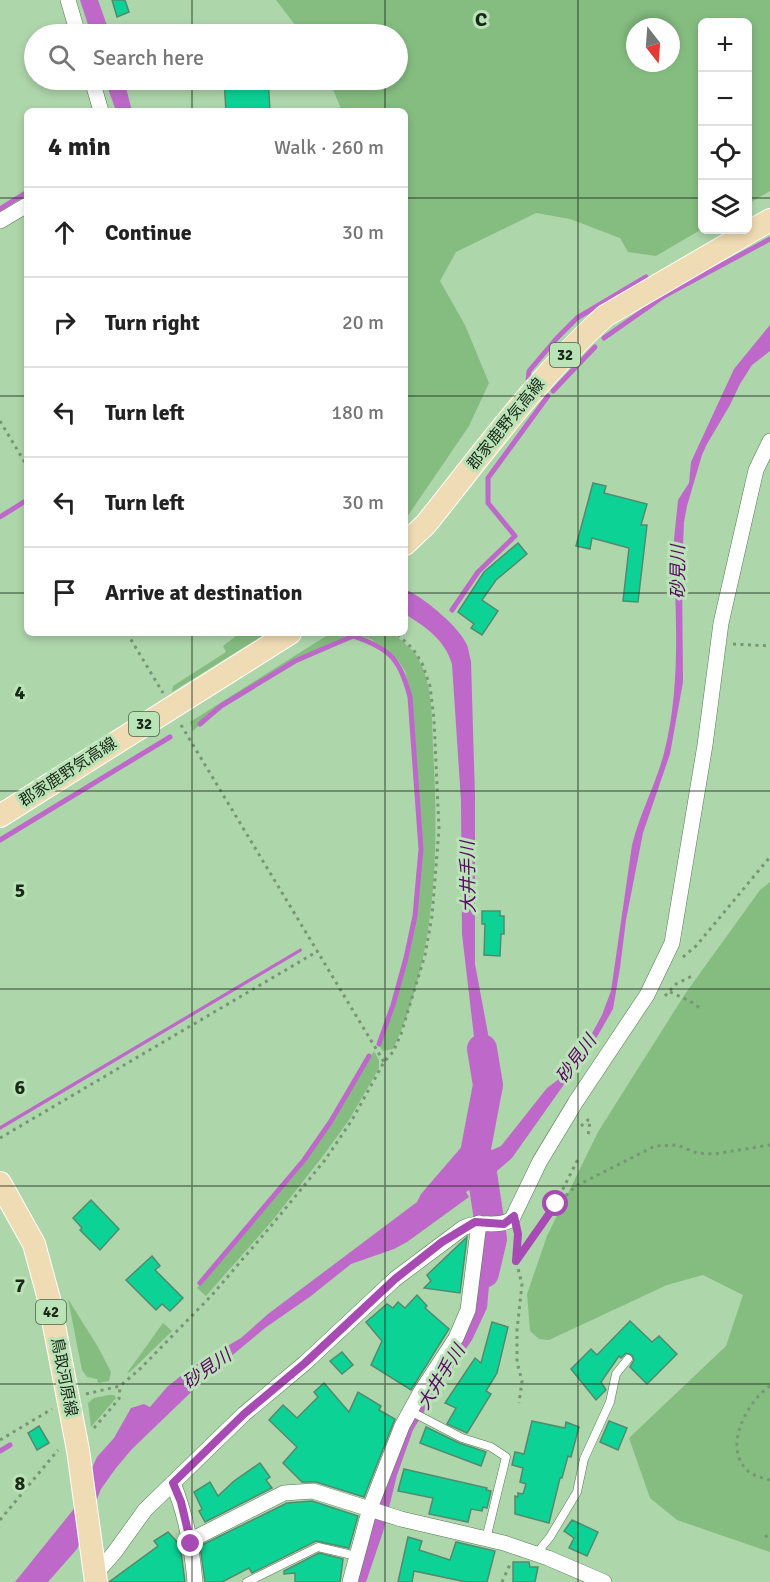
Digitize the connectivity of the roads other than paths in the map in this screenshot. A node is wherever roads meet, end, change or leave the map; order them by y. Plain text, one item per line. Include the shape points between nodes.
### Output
1 (68, 0) edge
2 (75, 24) edge
3 (95, 90) edge
4 (100, 108) edge
5 (24, 207) edge
6 (770, 219) edge
7 (0, 221) edge
8 (770, 441) edge
9 (408, 541) edge
10 (285, 636) edge
11 (0, 816) edge
12 (0, 1183) edge
13 (482, 1223) junction
14 (628, 1359) dead end
15 (410, 1411) junction
16 (173, 1483) junction
17 (372, 1509) junction
18 (486, 1539) junction
19 (190, 1540) junction
20 (348, 1554) dead end
21 (536, 1554) junction
22 (93, 1579) edge
23 (195, 1582) edge
24 (247, 1582) edge
25 (350, 1582) edge
26 (604, 1582) edge

1 - 2 street
3 - 4 street
5 - 7 street
6 - 9 main road, 郡家鹿野気高線 / 32 via 605,316 538,383 426,524
8 - 13 street via 756,470 721,622 672,943 645,998 547,1148 509,1220
10 - 11 main road, 郡家鹿野気高線 / 32
12 - 22 main road, 鳥取河原線 / 42 via 34,1244 49,1299 76,1441
13 - 15 street via 466,1315
13 - 16 street via 463,1228 395,1279
14 - 21 lane via 616,1374 610,1402 584,1459 577,1492
15 - 17 street
15 - 18 lane via 462,1438 491,1446 506,1457
16 - 19 street
16 - 22 street via 145,1510
17 - 18 street
17 - 19 street via 313,1491 284,1493
17 - 25 street
18 - 21 street
19 - 23 street
20 - 24 lane via 318,1546
21 - 26 street

